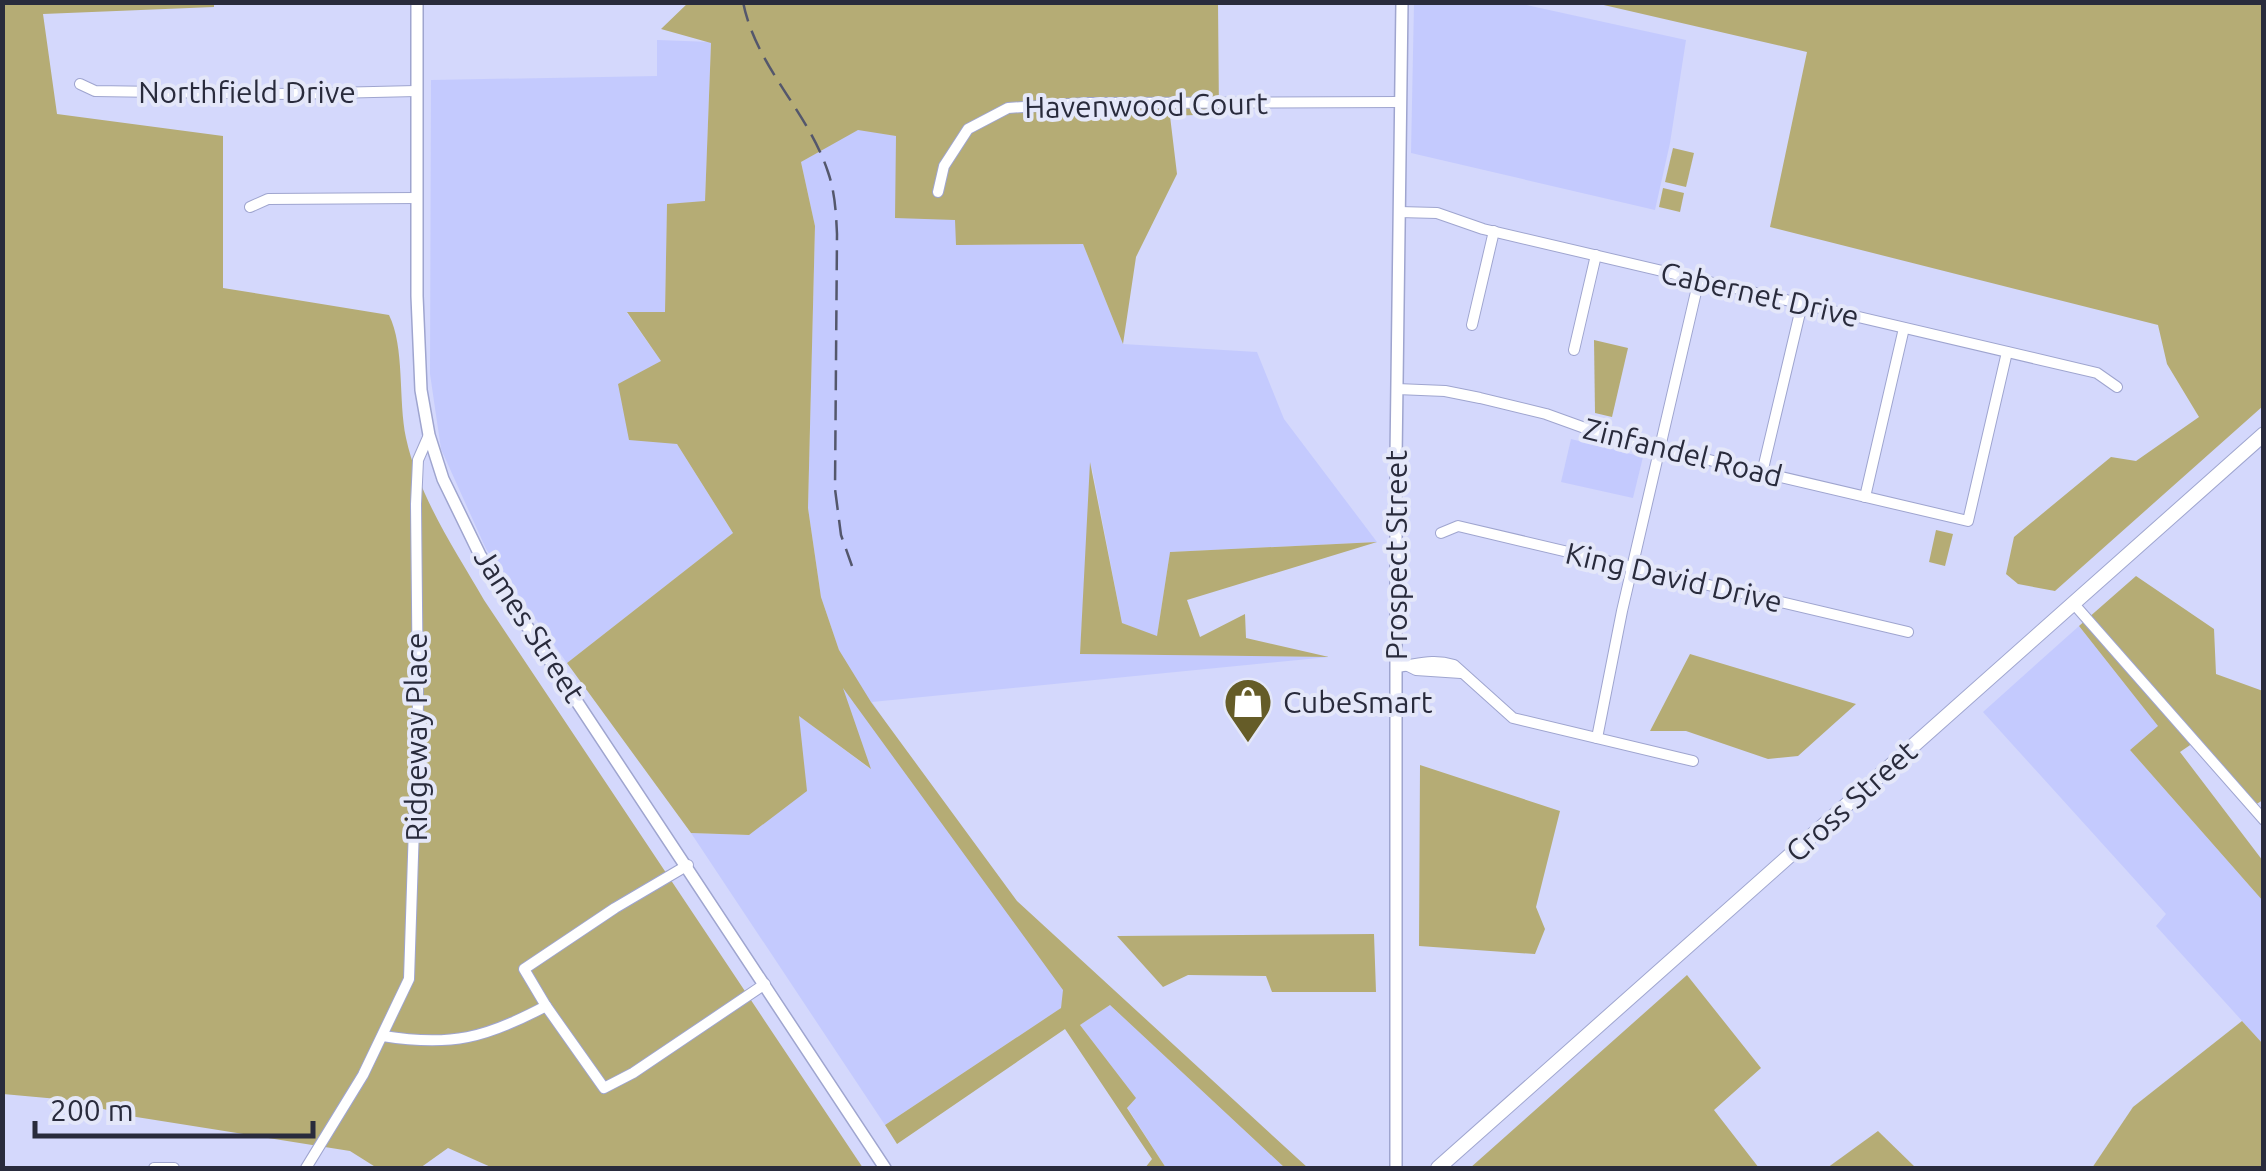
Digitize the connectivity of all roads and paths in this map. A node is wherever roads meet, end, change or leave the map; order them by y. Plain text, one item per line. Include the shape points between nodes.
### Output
1 (417, 2) edge
2 (1402, 2) edge
3 (80, 84) dead end
4 (416, 91) junction
5 (1401, 102) junction
6 (938, 192) dead end
7 (416, 198) junction
8 (250, 207) dead end
9 (1400, 212) junction
10 (1494, 231) junction
11 (1596, 256) junction
12 (1699, 280) junction
13 (1802, 304) junction
14 (1472, 324) dead end
15 (1904, 328) junction
16 (1574, 350) dead end
17 (2007, 352) junction
18 (2117, 388) dead end
19 (1397, 389) junction
20 (2264, 434) edge
21 (429, 435) junction
22 (1660, 449) junction
23 (1762, 473) junction
24 (1864, 497) junction
25 (1442, 533) dead end
26 (1632, 566) junction
27 (2074, 603) junction
28 (1908, 632) dead end
29 (1402, 667) junction
30 (1597, 738) junction
31 (1693, 760) dead end
32 (2264, 820) edge
33 (688, 865) junction
34 (765, 984) junction
35 (546, 1006) junction
36 (384, 1036) junction
37 (154, 1168) edge
38 (174, 1168) edge
39 (306, 1168) edge
40 (886, 1168) edge
41 (1396, 1168) edge
42 (1438, 1168) edge

1 - 4 street, James Street
2 - 5 street, Prospect Street
3 - 4 street, Northfield Drive via 96,91
4 - 7 street, James Street
5 - 6 street, Havenwood Court via 1008,108 968,129 944,166
5 - 9 street, Prospect Street
7 - 8 street via 268,199
7 - 21 street, James Street via 421,390
9 - 10 street, Cabernet Drive via 1437,212
9 - 19 street, Prospect Street
10 - 11 street, Cabernet Drive
10 - 14 street
11 - 12 street, Cabernet Drive
11 - 16 street
12 - 13 street, Cabernet Drive
12 - 22 street
13 - 15 street, Cabernet Drive
13 - 23 street
15 - 17 street, Cabernet Drive
15 - 24 street
17 - 18 street, Cabernet Drive via 2097,373
17 - 24 street, Zinfandel Road via 1968,521
19 - 22 street, Zinfandel Road via 1480,398
19 - 29 street, Prospect Street
20 - 27 main road, Cross Street
21 - 33 street, James Street via 480,555
21 - 36 street, Ridgeway Place via 418,460 416,504 412,962
22 - 23 street, Zinfandel Road
22 - 26 street
23 - 24 street, Zinfandel Road
25 - 26 street, King David Drive via 1458,526
26 - 28 street, King David Drive
26 - 30 street
27 - 32 street
27 - 42 main road, Cross Street
29 - 30 street via 1424,660 1454,665 1513,718
29 - 41 street, Prospect Street
30 - 31 street
33 - 34 street, James Street
33 - 35 street via 524,969
34 - 35 street via 604,1088
34 - 40 street, James Street
35 - 36 street via 456,1041
36 - 39 street, Ridgeway Place
37 - 38 street

